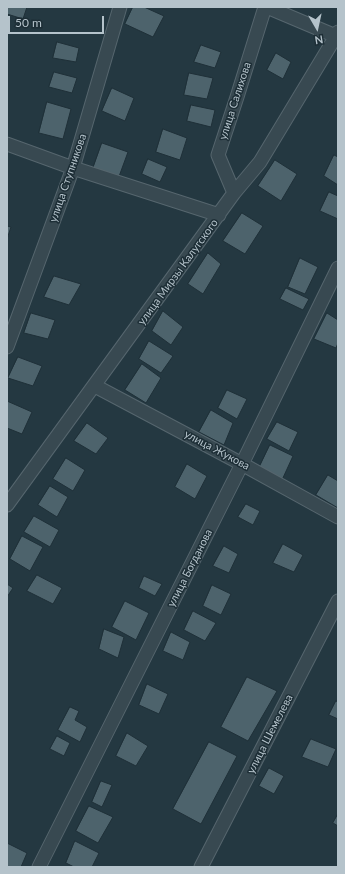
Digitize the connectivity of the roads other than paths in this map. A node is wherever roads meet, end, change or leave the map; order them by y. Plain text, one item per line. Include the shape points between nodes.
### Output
1 (120, 7) edge
2 (266, 7) edge
3 (337, 35) edge
4 (7, 144) edge
5 (73, 168) junction
6 (234, 194) junction
7 (219, 215) junction
8 (338, 268) edge
9 (7, 347) edge
10 (95, 386) junction
11 (242, 464) junction
12 (7, 505) edge
13 (338, 517) edge
14 (338, 601) edge
15 (39, 867) edge
16 (201, 867) edge

1 - 5 street, улица Ступникова
2 - 3 street
2 - 6 street, улица Салихова via 218,155
3 - 6 street, улица Мирзы Калугского via 260,162
4 - 5 street
5 - 7 street
5 - 9 street, улица Ступникова
6 - 7 street, улица Мирзы Калугского
7 - 10 street, улица Мирзы Калугского
8 - 11 street, улица Богданова
10 - 11 street, улица Жукова
10 - 12 street, улица Мирзы Калугского
11 - 13 street, улица Жукова
11 - 15 street, улица Богданова
14 - 16 street, улица Шемелева

